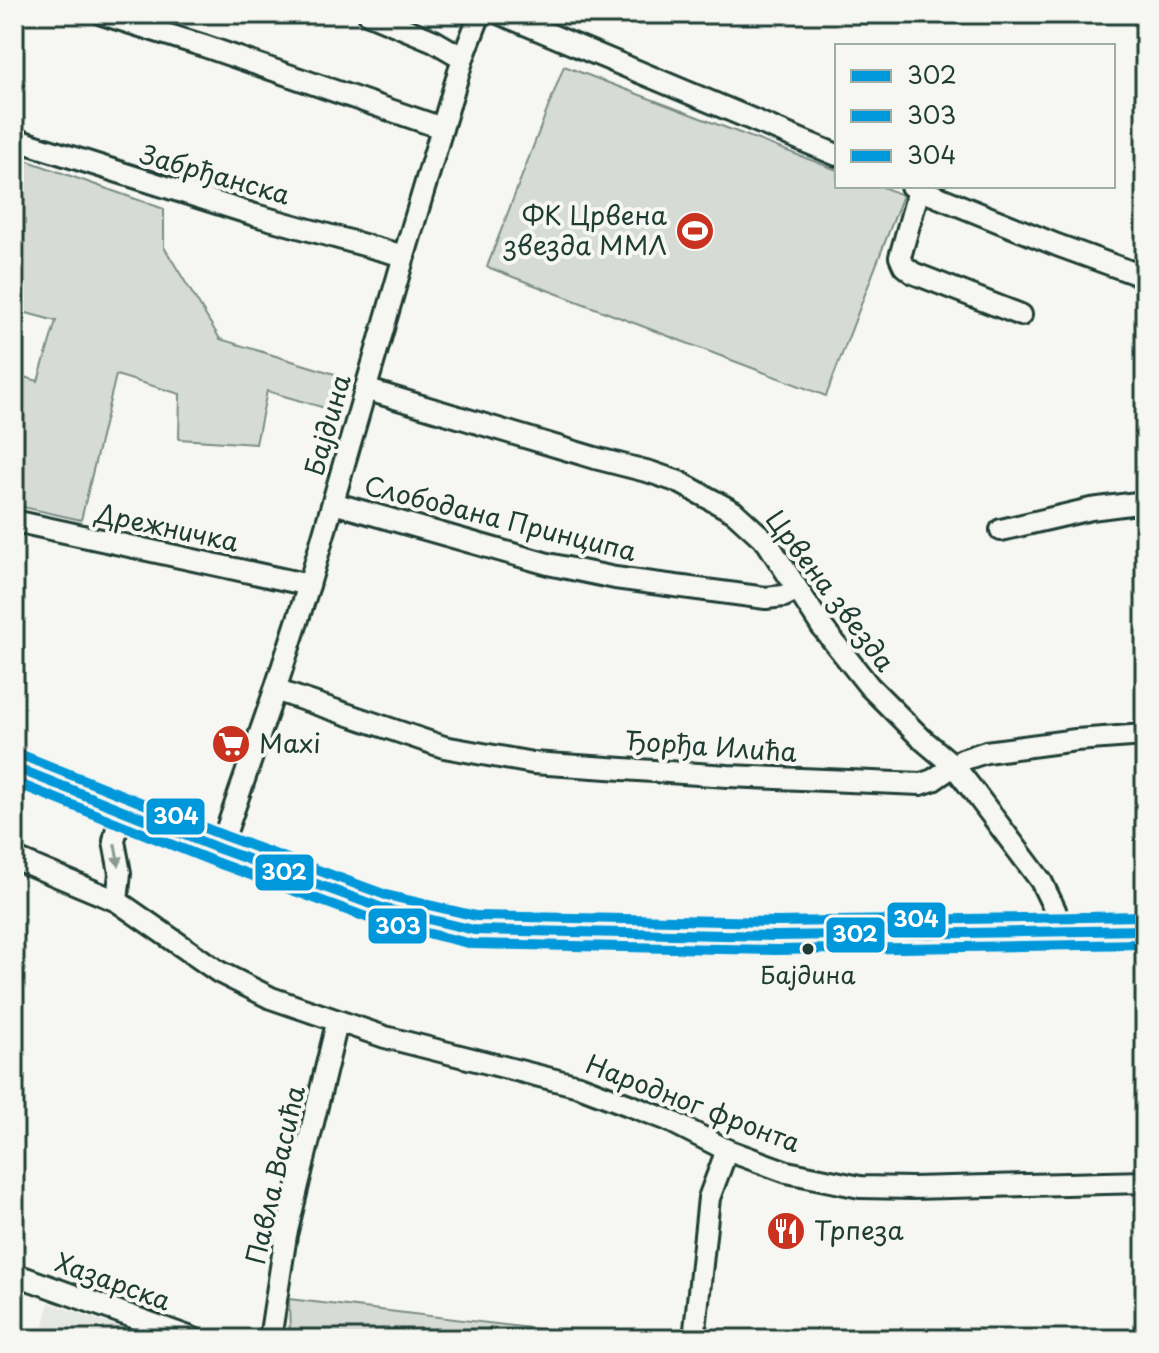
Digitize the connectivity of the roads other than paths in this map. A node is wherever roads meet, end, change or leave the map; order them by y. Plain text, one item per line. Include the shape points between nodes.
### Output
1 (102, 14) edge
2 (369, 14) edge
3 (480, 14) edge
4 (501, 14) edge
5 (463, 58) junction
6 (442, 128) junction
7 (14, 139) edge
8 (835, 154) edge
9 (915, 188) edge
10 (404, 256) junction
11 (1145, 277) edge
12 (1021, 315) dead end
13 (365, 389) junction
14 (1145, 502) edge
15 (333, 503) junction
16 (14, 521) edge
17 (1001, 530) dead end
18 (309, 585) junction
19 (796, 590) junction
20 (275, 690) junction
21 (1145, 735) edge
22 (954, 766) junction
23 (14, 767) edge
24 (121, 810) junction
25 (220, 849) junction
26 (14, 858) edge
27 (117, 901) junction
28 (1145, 930) edge
29 (1060, 932) junction
30 (337, 1023) junction
31 (727, 1150) junction
32 (1145, 1182) edge
33 (14, 1274) edge
34 (194, 1339) edge
35 (270, 1339) edge
36 (694, 1339) edge

1 - 6 street
2 - 5 street
3 - 5 street, Бајдина
4 - 8 street
5 - 6 street, Бајдина
6 - 10 street, Бајдина
7 - 10 street, Забрђанска
9 - 11 street
9 - 12 street via 900,257 904,266
10 - 13 street, Бајдина
13 - 15 street, Бајдина
13 - 19 street, Црвена звезда via 679,482 753,528
14 - 17 street
15 - 18 street, Бајдина
15 - 19 street, Слободана Принципа via 615,578 766,598
16 - 18 street, Дрежничка
18 - 20 street, Бајдина
19 - 22 street, Црвена звезда via 869,686
20 - 22 street, Ђорђа Илића via 444,747 533,763 912,784 933,780
20 - 25 street, Бајдина
21 - 22 street, Ђорђа Илића via 986,752
22 - 29 street, Црвена звезда via 1041,881
23 - 24 main road
24 - 25 main road
24 -> 27 street via 114,841 120,873
25 - 29 main road via 382,908 474,930 776,936
26 - 27 street, Народног фронта
27 - 30 street, Народног фронта via 219,972
28 - 29 main road
30 - 31 street, Народног фронта via 579,1086 668,1120
30 - 35 street, Павла Васића via 286,1235
31 - 32 street, Народног фронта via 787,1172 860,1187
31 - 36 street via 709,1198
33 - 34 street, Хазарска

